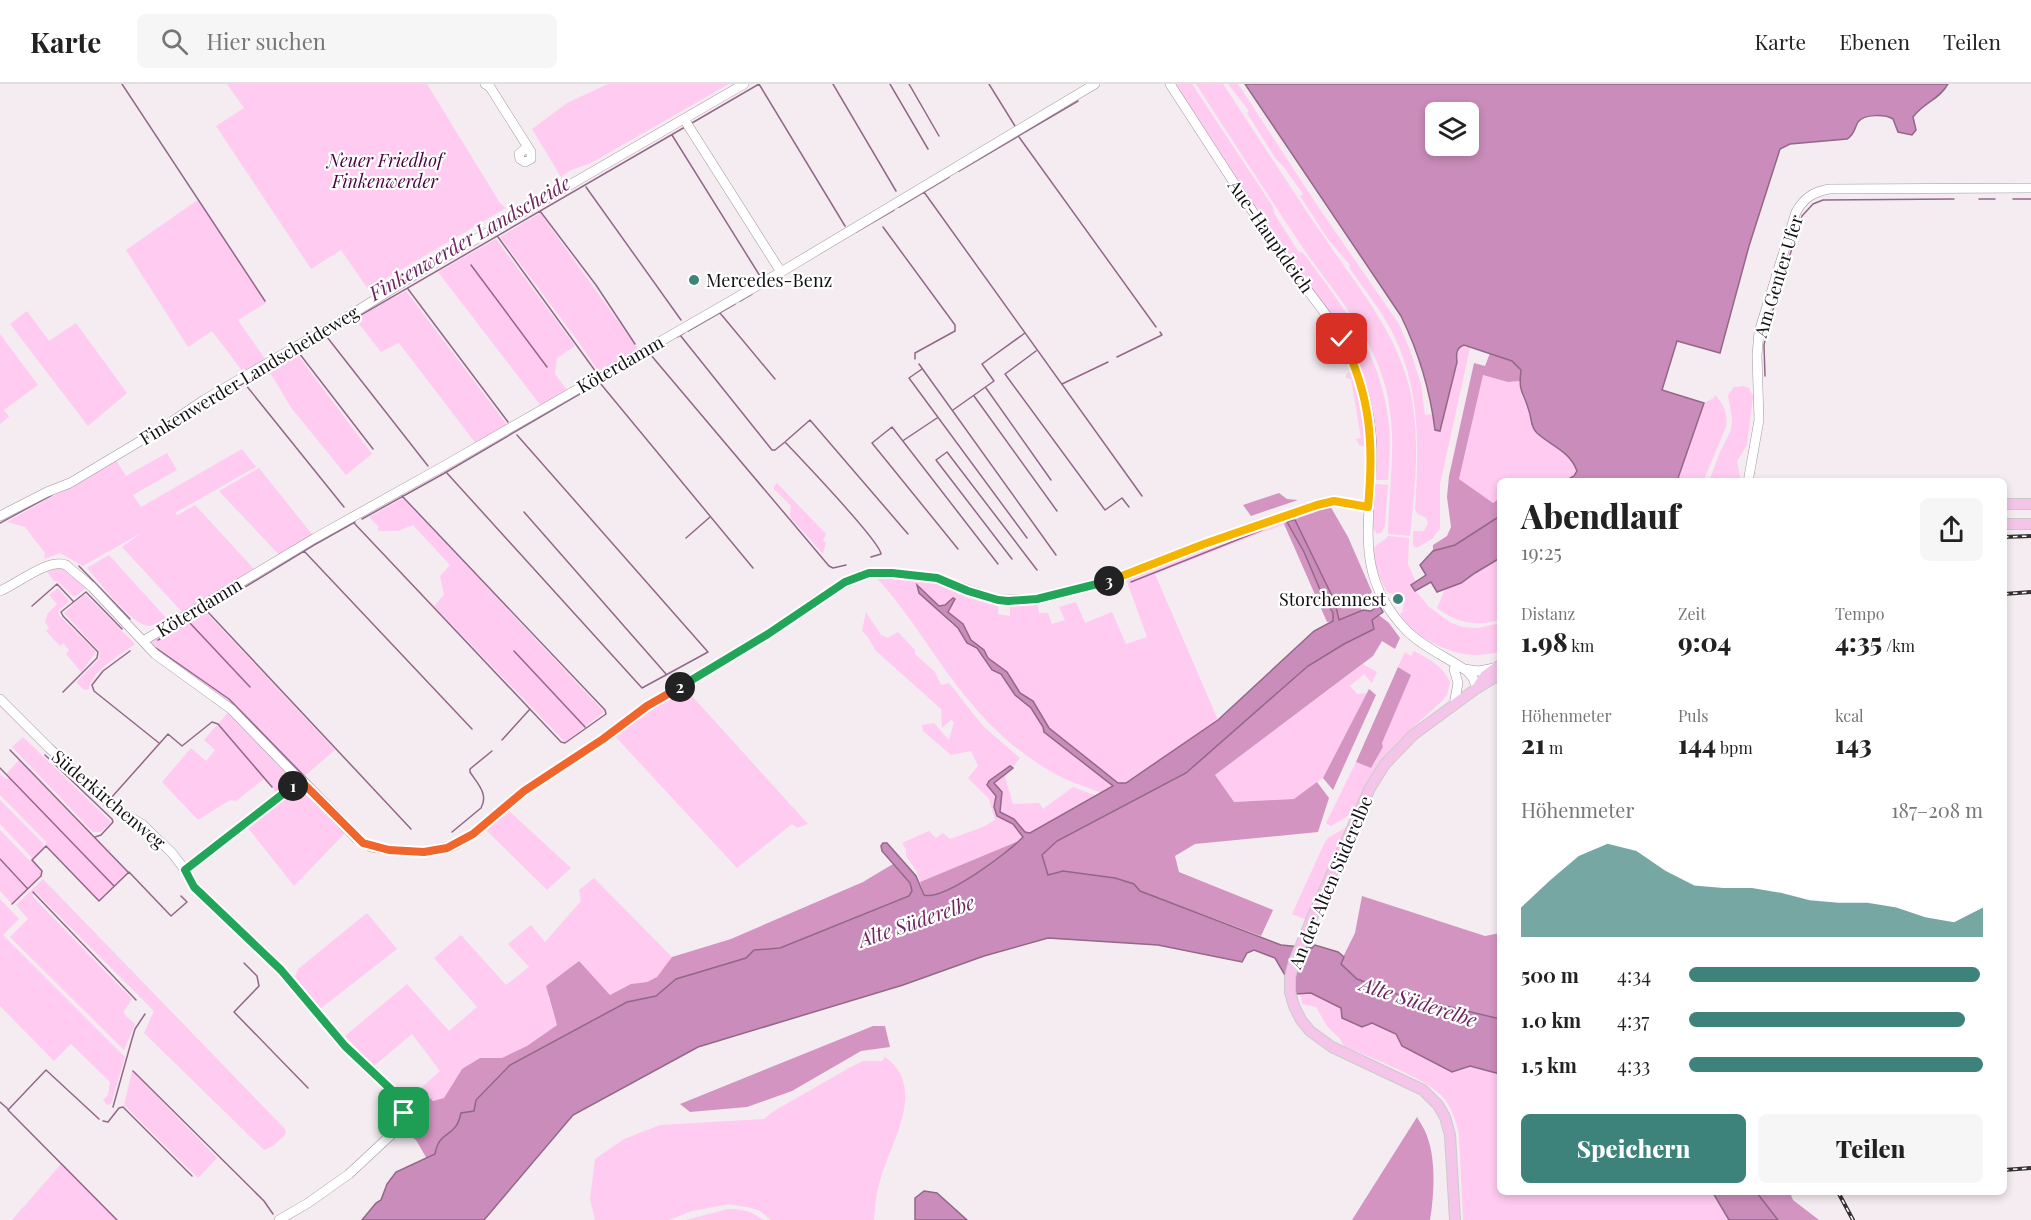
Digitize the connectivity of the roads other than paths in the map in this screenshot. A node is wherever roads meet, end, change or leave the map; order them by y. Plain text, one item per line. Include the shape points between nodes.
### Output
1 (485, 84) edge
2 (744, 84) edge
3 (1095, 84) edge
4 (1170, 84) edge
5 (687, 123) junction
6 (527, 147) dead end
7 (2031, 188) edge
8 (781, 272) junction
9 (1750, 478) edge
10 (2007, 504) edge
11 (2031, 504) edge
12 (1368, 507) junction
13 (0, 516) edge
14 (2031, 524) edge
15 (2007, 525) edge
16 (0, 591) edge
17 (143, 641) junction
18 (1456, 667) junction
19 (1497, 669) edge
20 (1497, 670) edge
21 (1476, 688) junction
22 (0, 699) edge
23 (1454, 705) junction
24 (300, 780) junction
25 (185, 870) junction
26 (279, 1220) edge
27 (1455, 1220) edge

1 - 6 street
2 - 5 street, Finkenwerder Landscheideweg
3 - 8 street, Köterdamm
4 - 12 street, Aue-Hauptdeich via 1348,352 1362,388 1369,422 1372,450
5 - 8 street
5 - 13 street, Finkenwerder Landscheideweg via 416,274 87,473
7 - 9 street, Am Genter Ufer via 1835,189 1807,198 1796,212 1759,332 1759,420
8 - 17 street, Köterdamm via 315,538
10 - 11 main road
12 - 18 street, Aue-Hauptdeich via 1367,541 1375,578 1390,609 1419,642
12 - 24 street via 1334,501 1317,505 1113,580 1037,599 998,600 931,577 875,572 857,577 647,706 524,791 455,845 424,852 381,849 363,843
14 - 15 main road
16 - 17 street via 48,566 63,563 92,587
17 - 24 street via 231,709
18 - 19 street
18 - 21 street via 1473,678
18 - 23 street via 1458,688
20 - 21 main road, An der Alten Süderelbe via 1485,676
21 - 23 main road, An der Alten Süderelbe
22 - 25 street, Süderkirchenweg via 115,809 145,827
23 - 27 main road, An der Alten Süderelbe via 1403,743 1380,771 1294,962 1290,992 1295,1009 1310,1031 1325,1043 1418,1088 1438,1105 1450,1135
24 - 25 street
25 - 26 street, Süderkirchenweg via 194,887 290,979 339,1040 399,1097 404,1108 398,1127 356,1168

